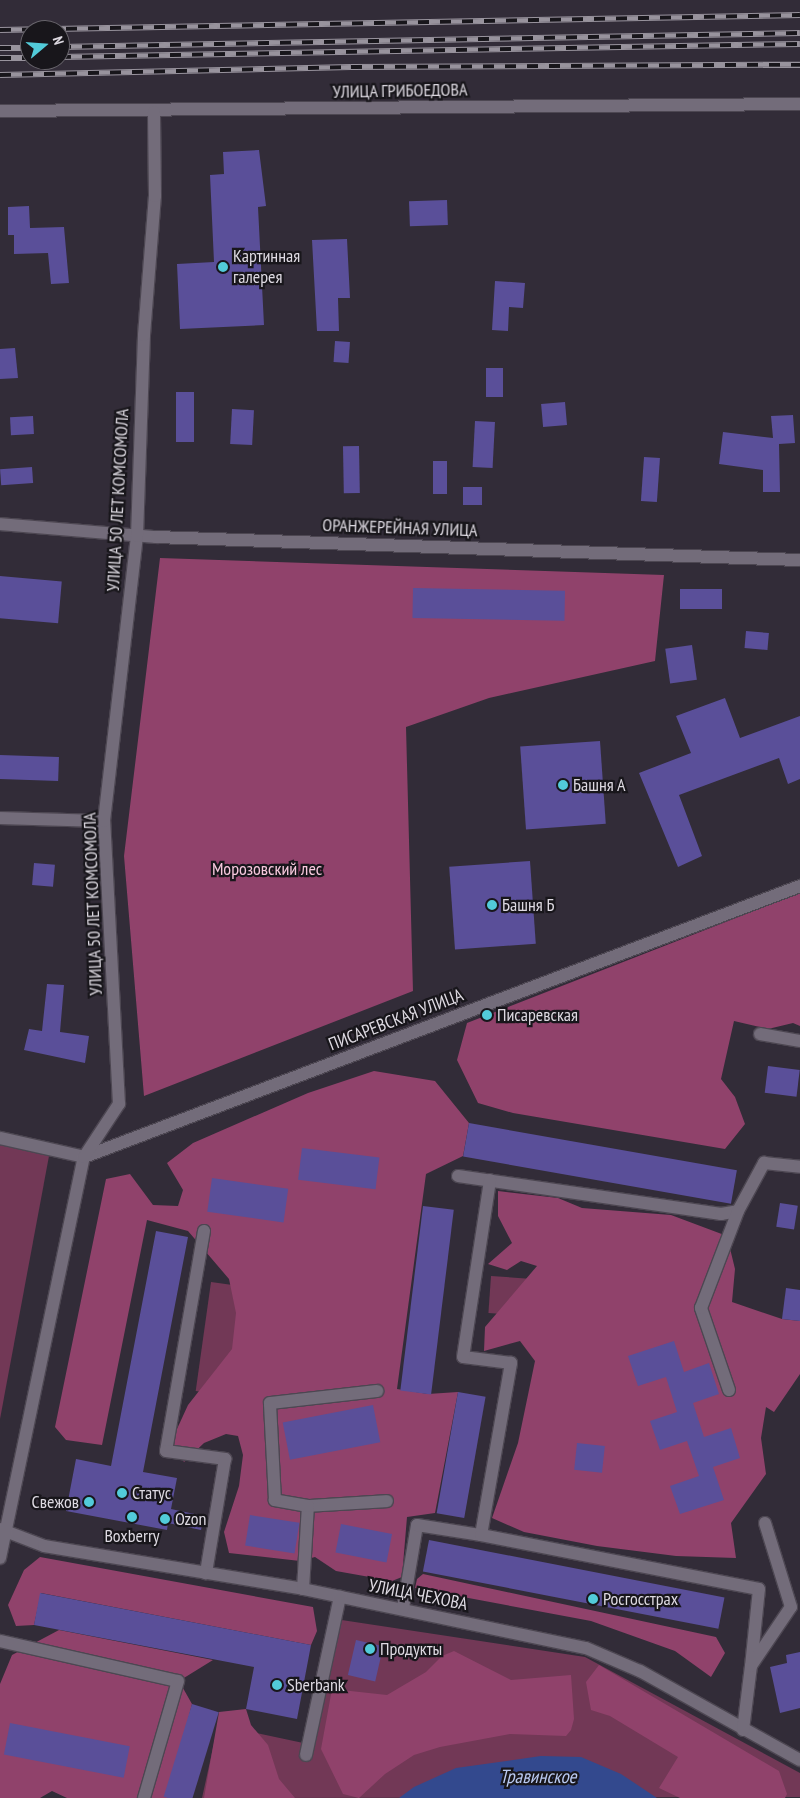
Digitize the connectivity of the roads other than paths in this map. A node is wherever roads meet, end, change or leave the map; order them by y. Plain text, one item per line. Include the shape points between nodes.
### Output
1 (800, 104) edge
2 (0, 111) edge
3 (154, 112) junction
4 (0, 524) edge
5 (137, 536) junction
6 (800, 560) edge
7 (0, 818) edge
8 (104, 821) junction
9 (800, 886) edge
10 (760, 1034) dead end
11 (800, 1041) edge
12 (0, 1138) edge
13 (84, 1157) junction
14 (800, 1167) edge
15 (458, 1176) dead end
16 (490, 1180) junction
17 (738, 1212) junction
18 (204, 1231) dead end
19 (378, 1390) dead end
20 (729, 1390) dead end
21 (387, 1501) dead end
22 (308, 1506) junction
23 (765, 1523) dead end
24 (3, 1530) edge
25 (481, 1535) junction
26 (0, 1558) edge
27 (206, 1573) junction
28 (303, 1589) junction
29 (340, 1597) junction
30 (796, 1604) edge
31 (403, 1608) junction
32 (0, 1641) edge
33 (750, 1666) junction
34 (743, 1730) junction
35 (306, 1755) dead end
36 (800, 1760) edge
37 (144, 1798) edge

1 - 3 street, УЛИЦА ГРИБОЕДОВА
2 - 3 street, УЛИЦА ГРИБОЕДОВА
3 - 5 street, УЛИЦА 50 ЛЕТ КОМСОМОЛА via 155,196 144,335
4 - 5 street, ОРАНЖЕРЕЙНАЯ УЛИЦА
5 - 6 street, ОРАНЖЕРЕЙНАЯ УЛИЦА
5 - 8 street, УЛИЦА 50 ЛЕТ КОМСОМОЛА
7 - 8 street
8 - 13 street, УЛИЦА 50 ЛЕТ КОМСОМОЛА via 119,1104
9 - 13 street, ПИСАРЕВСКАЯ УЛИЦА
10 - 11 street
12 - 13 street
13 - 24 street, УЛИЦА 50 ЛЕТ КОМСОМОЛА
14 - 17 street via 764,1162
15 - 16 street
16 - 17 street via 721,1214
16 - 25 street via 463,1357 511,1363
17 - 20 street via 701,1308
18 - 27 street via 166,1451 225,1459
19 - 22 street via 270,1404 275,1500
21 - 22 street
22 - 28 street
23 - 30 street
24 - 26 street, УЛИЦА 50 ЛЕТ КОМСОМОЛА
24 - 27 street, УЛИЦА ЧЕХОВА via 44,1546
25 - 31 street via 417,1525
25 - 33 street via 759,1589
27 - 28 street, УЛИЦА ЧЕХОВА
28 - 29 street, УЛИЦА ЧЕХОВА
29 - 31 street, УЛИЦА ЧЕХОВА
29 - 35 street
30 - 33 street
31 - 34 street, УЛИЦА ЧЕХОВА via 586,1648 640,1671
32 - 37 street via 178,1680
33 - 34 street
34 - 36 street, УЛИЦА ЧЕХОВА

